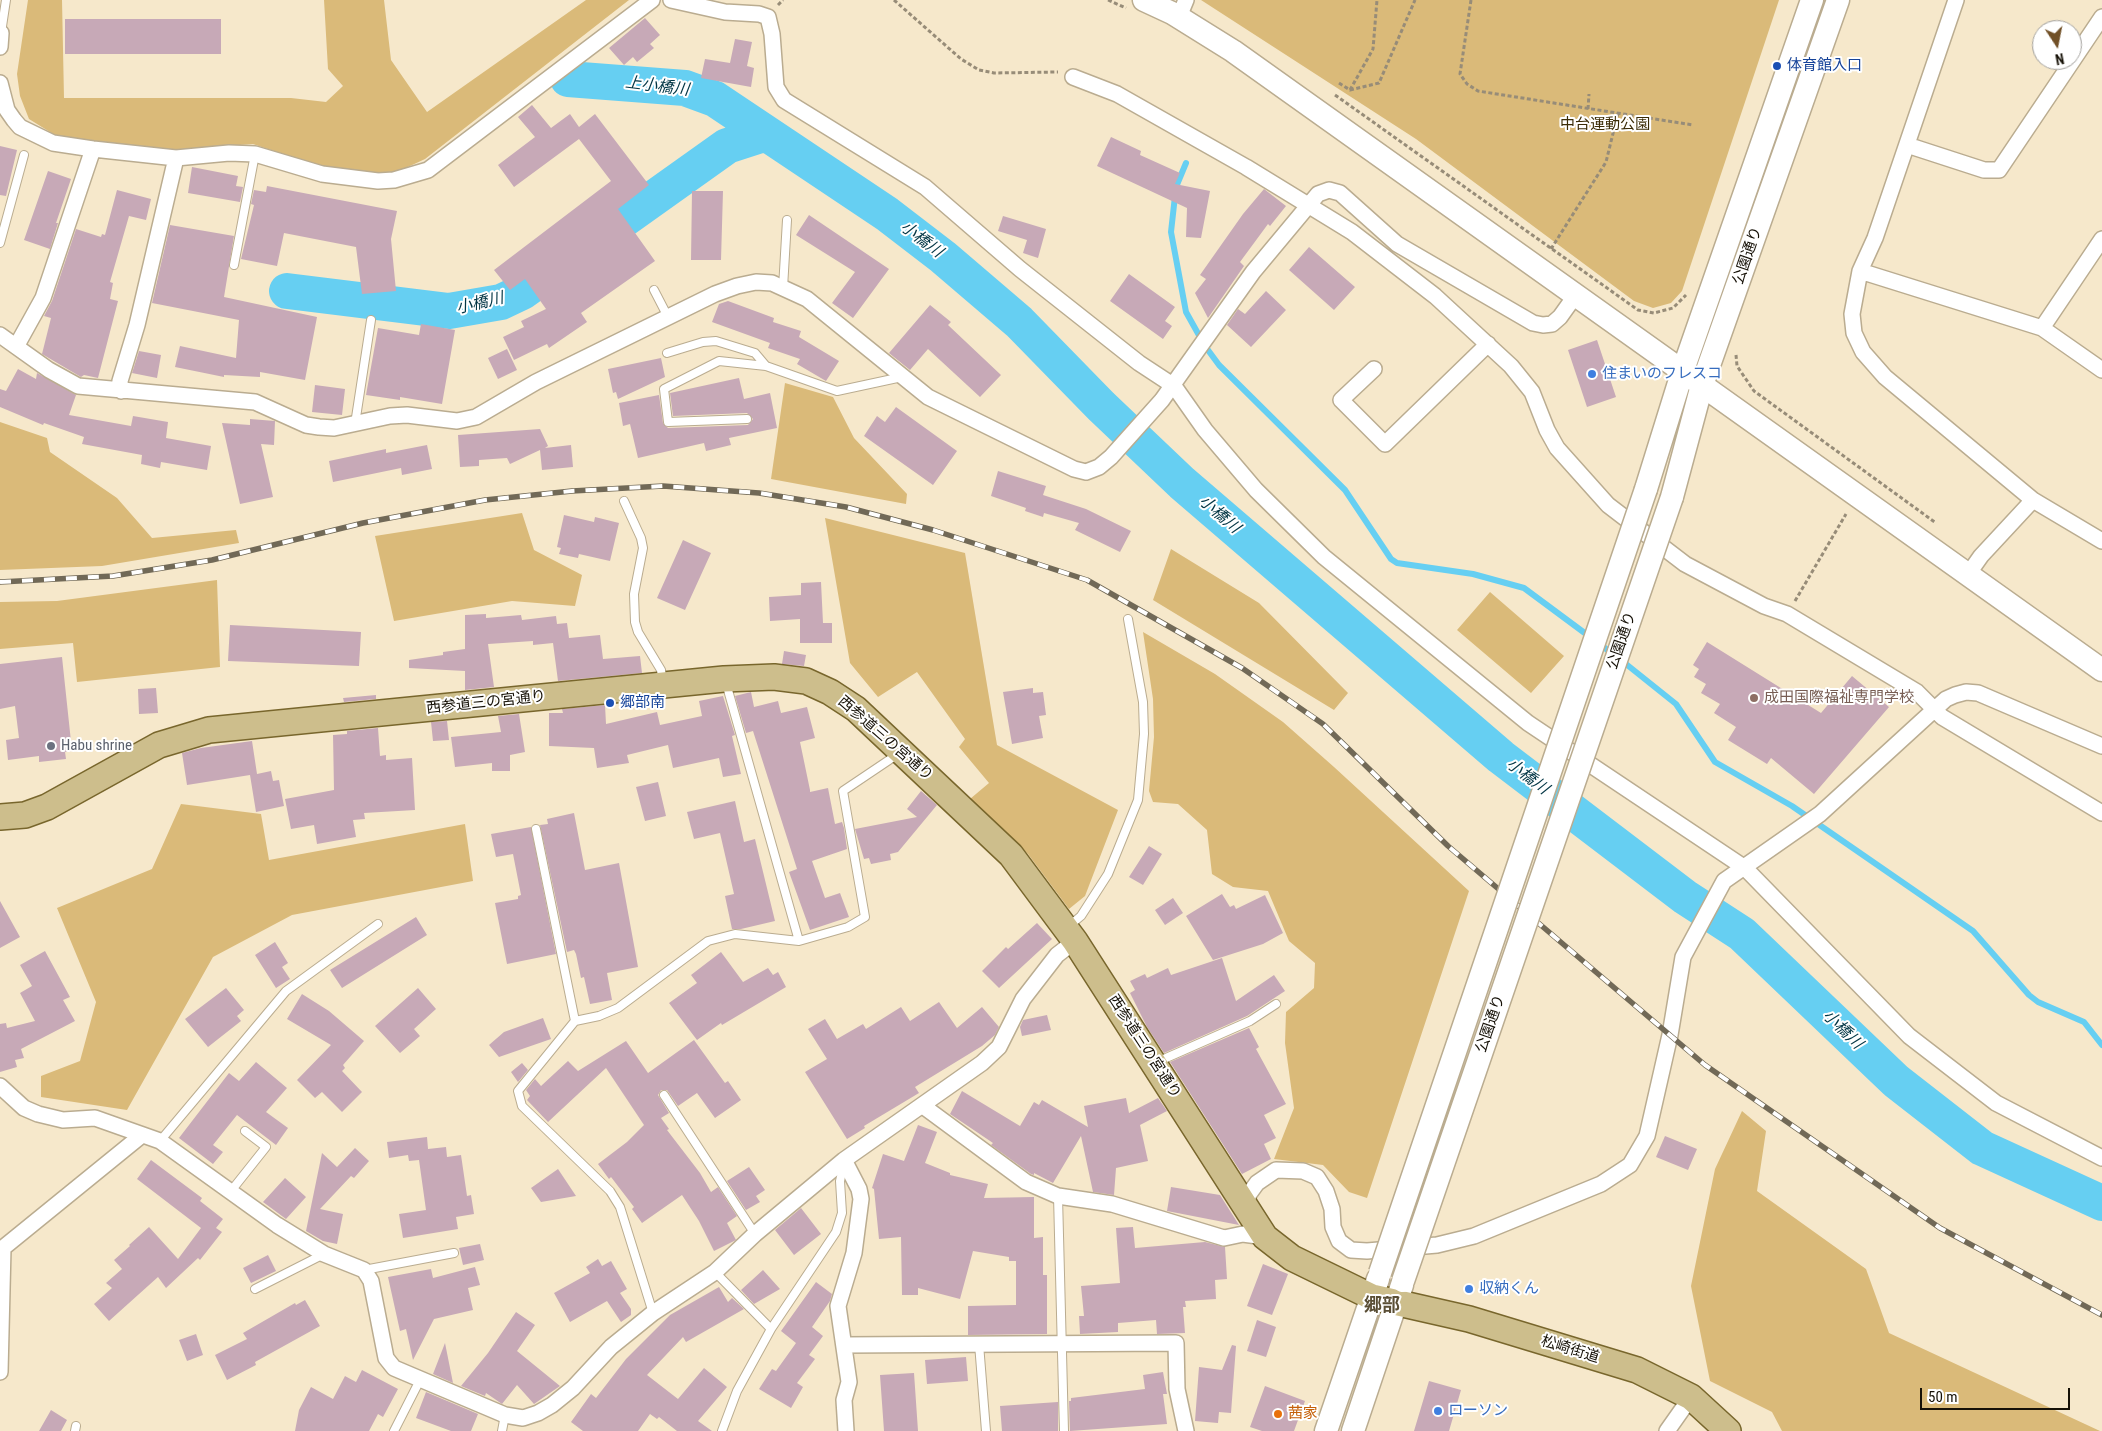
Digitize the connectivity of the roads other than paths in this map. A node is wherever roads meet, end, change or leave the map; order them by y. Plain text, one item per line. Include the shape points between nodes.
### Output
1 (6, 0) edge
2 (652, 0) edge
3 (671, 0) edge
4 (1812, 0) edge
5 (1838, 0) edge
6 (1956, 0) edge
7 (1139, 6) edge
8 (1182, 9) edge
9 (2102, 17) edge
10 (0, 40) edge
11 (1073, 78) road end
12 (0, 83) edge
13 (1907, 145) junction
14 (93, 149) junction
15 (255, 154) junction
16 (24, 155) dead end
17 (176, 158) junction
18 (1308, 207) junction
19 (786, 220) dead end
20 (2102, 239) edge
21 (0, 243) edge
22 (234, 265) dead end
23 (1860, 271) junction
24 (782, 288) junction
25 (654, 290) dead end
26 (1575, 296) junction
27 (668, 317) junction
28 (372, 320) dead end
29 (2042, 328) junction
30 (0, 335) edge
31 (1488, 344) junction
32 (17, 345) junction
33 (667, 353) dead end
34 (766, 366) junction
35 (1374, 369) dead end
36 (1683, 370) junction
37 (2102, 370) edge
38 (902, 378) junction
39 (1702, 385) junction
40 (1174, 386) junction
41 (121, 392) junction
42 (747, 420) dead end
43 (355, 424) junction
44 (2033, 500) junction
45 (624, 502) dead end
46 (2102, 541) edge
47 (1969, 573) junction
48 (1128, 619) dead end
49 (2102, 670) edge
50 (724, 679) junction
51 (664, 686) junction
52 (1935, 709) junction
53 (2102, 746) edge
54 (902, 751) junction
55 (2102, 813) edge
56 (0, 816) edge
57 (536, 829) dead end
58 (1745, 868) junction
59 (378, 924) dead end
60 (1070, 934) junction
61 (799, 941) junction
62 (1276, 1004) dead end
63 (575, 1021) junction
64 (1154, 1064) junction
65 (0, 1086) edge
66 (664, 1095) dead end
67 (923, 1106) junction
68 (245, 1131) dead end
69 (142, 1135) junction
70 (160, 1141) junction
71 (2102, 1158) edge
72 (844, 1160) junction
73 (231, 1191) junction
74 (1058, 1196) junction
75 (1246, 1205) junction
76 (755, 1234) junction
77 (1265, 1237) junction
78 (454, 1253) dead end
79 (324, 1254) junction
80 (364, 1270) junction
81 (715, 1272) junction
82 (255, 1289) dead end
83 (1390, 1294) junction
84 (653, 1313) junction
85 (771, 1329) junction
86 (979, 1344) junction
87 (1062, 1344) junction
88 (844, 1345) junction
89 (0, 1372) edge
90 (420, 1380) junction
91 (1691, 1397) junction
92 (504, 1415) junction
93 (394, 1431) edge
94 (502, 1431) edge
95 (722, 1431) edge
96 (846, 1431) edge
97 (986, 1431) edge
98 (1064, 1431) edge
99 (1186, 1431) edge
100 (1326, 1431) edge
101 (1353, 1431) edge
102 (1666, 1431) edge
103 (1728, 1431) edge

1 - 10 lane
2 - 15 street via 428,170 378,181 322,174
3 - 40 street via 768,17 776,87 784,100 925,187 1020,269 1138,363
4 - 36 street, 公園通り
5 - 39 street, 公園通り
6 - 13 street
7 - 8 street
8 - 26 street via 1248,62
9 - 13 street via 1999,170 1984,170
11 - 18 street via 1117,94 1246,167
12 - 14 street via 8,110 20,127 53,143
13 - 23 street via 1876,238
14 - 17 street
14 - 32 street via 43,298
15 - 17 street
15 - 22 lane
16 - 21 lane
17 - 41 street via 137,325 120,381
18 - 26 street via 1318,194 1329,190 1340,193 1397,244 1533,323 1552,324
18 - 31 street via 1352,232
18 - 40 street via 1253,272
19 - 24 lane
20 - 29 street
23 - 29 street
23 - 44 street via 1852,314 1854,334 1863,352 1885,377
24 - 27 street via 772,283 756,282 737,286
24 - 38 street via 807,299
25 - 27 lane
26 - 36 street
27 - 43 street via 536,382 476,417 457,421 390,416
28 - 43 lane
29 - 37 street
30 - 32 street
31 - 35 street via 1385,444 1341,400
31 - 52 street via 1532,392 1556,448 1608,505 1685,564 1764,606 1787,614 1917,692
32 - 41 street via 49,370 78,386
33 - 34 lane via 716,341 755,354
34 - 38 lane via 838,391
34 - 42 lane via 719,361 664,389 668,422
36 - 39 street
36 - 83 street, 公園通り, bridge via 1646,489 1380,1273
38 - 40 street via 936,402 1086,472 1111,457
39 - 47 street
39 - 83 street, 公園通り, bridge via 1672,497
40 - 58 street via 1205,430 1256,490 1324,557 1528,723
41 - 43 street via 255,402 306,425 334,428
44 - 46 street
44 - 47 street
45 - 51 lane via 643,548 634,594 635,622 661,670
47 - 49 street
48 - 60 lane via 1144,734 1138,800 1108,874
50 - 51 main road, 西参道三の宮通り
50 - 54 main road, 西参道三の宮通り via 774,677 806,681 856,709
50 - 61 lane
51 - 56 main road, 西参道三の宮通り via 209,730 160,745 26,816
52 - 53 street via 1946,698 1966,692 1978,693
52 - 55 street via 1942,717 1998,753
52 - 58 street via 1820,814
54 - 60 main road, 西参道三の宮通り via 1011,855
54 - 61 lane via 843,791 865,918 848,927
57 - 63 lane
58 - 71 street via 1909,1036 1996,1103
58 - 75 street via 1724,881 1683,957 1670,1035 1647,1136 1630,1165 1601,1184 1474,1236 1437,1245 1351,1250 1339,1241 1333,1227 1326,1191 1317,1177 1303,1171 1276,1170 1257,1183
59 - 70 lane via 286,991
60 - 64 main road, 西参道三の宮通り
60 - 67 street via 1058,955 1023,999 999,1047
61 - 63 lane via 735,934 708,941 618,1008
62 - 64 lane via 1250,1021
63 - 84 lane via 518,1091 522,1106 610,1191 620,1208
64 - 75 main road, 西参道三の宮通り
65 - 69 street via 24,1108 38,1114 63,1120 95,1118
66 - 76 lane
67 - 72 street
67 - 74 street via 1026,1182
68 - 73 lane via 266,1147
69 - 70 street
69 - 89 street via 3,1248
70 - 73 street
72 - 76 street
72 - 85 lane via 840,1181 842,1213 836,1232
72 - 88 street via 861,1199 854,1253 838,1306
73 - 79 street
74 - 77 street via 1112,1204 1224,1238 1243,1234
74 - 87 lane
75 - 77 main road, 西参道三の宮通り
76 - 81 street
77 - 83 main road, 西参道三の宮通り via 1292,1258
78 - 80 lane
79 - 80 street
79 - 82 lane
80 - 90 street via 371,1281 386,1358 394,1368
81 - 84 street
81 - 85 lane
83 - 91 main road, 松崎街道 via 1636,1370
83 - 100 street, 公園通り
83 - 101 street, 公園通り
84 - 92 street via 611,1347 573,1388 552,1405 524,1418
85 - 95 lane via 737,1391
86 - 87 street
86 - 88 street
86 - 97 lane
87 - 98 lane
87 - 99 street via 1176,1343 1177,1389
88 - 96 street via 849,1382 844,1400
90 - 92 street
90 - 93 lane
91 - 102 street
91 - 103 main road, 松崎街道
92 - 94 lane

